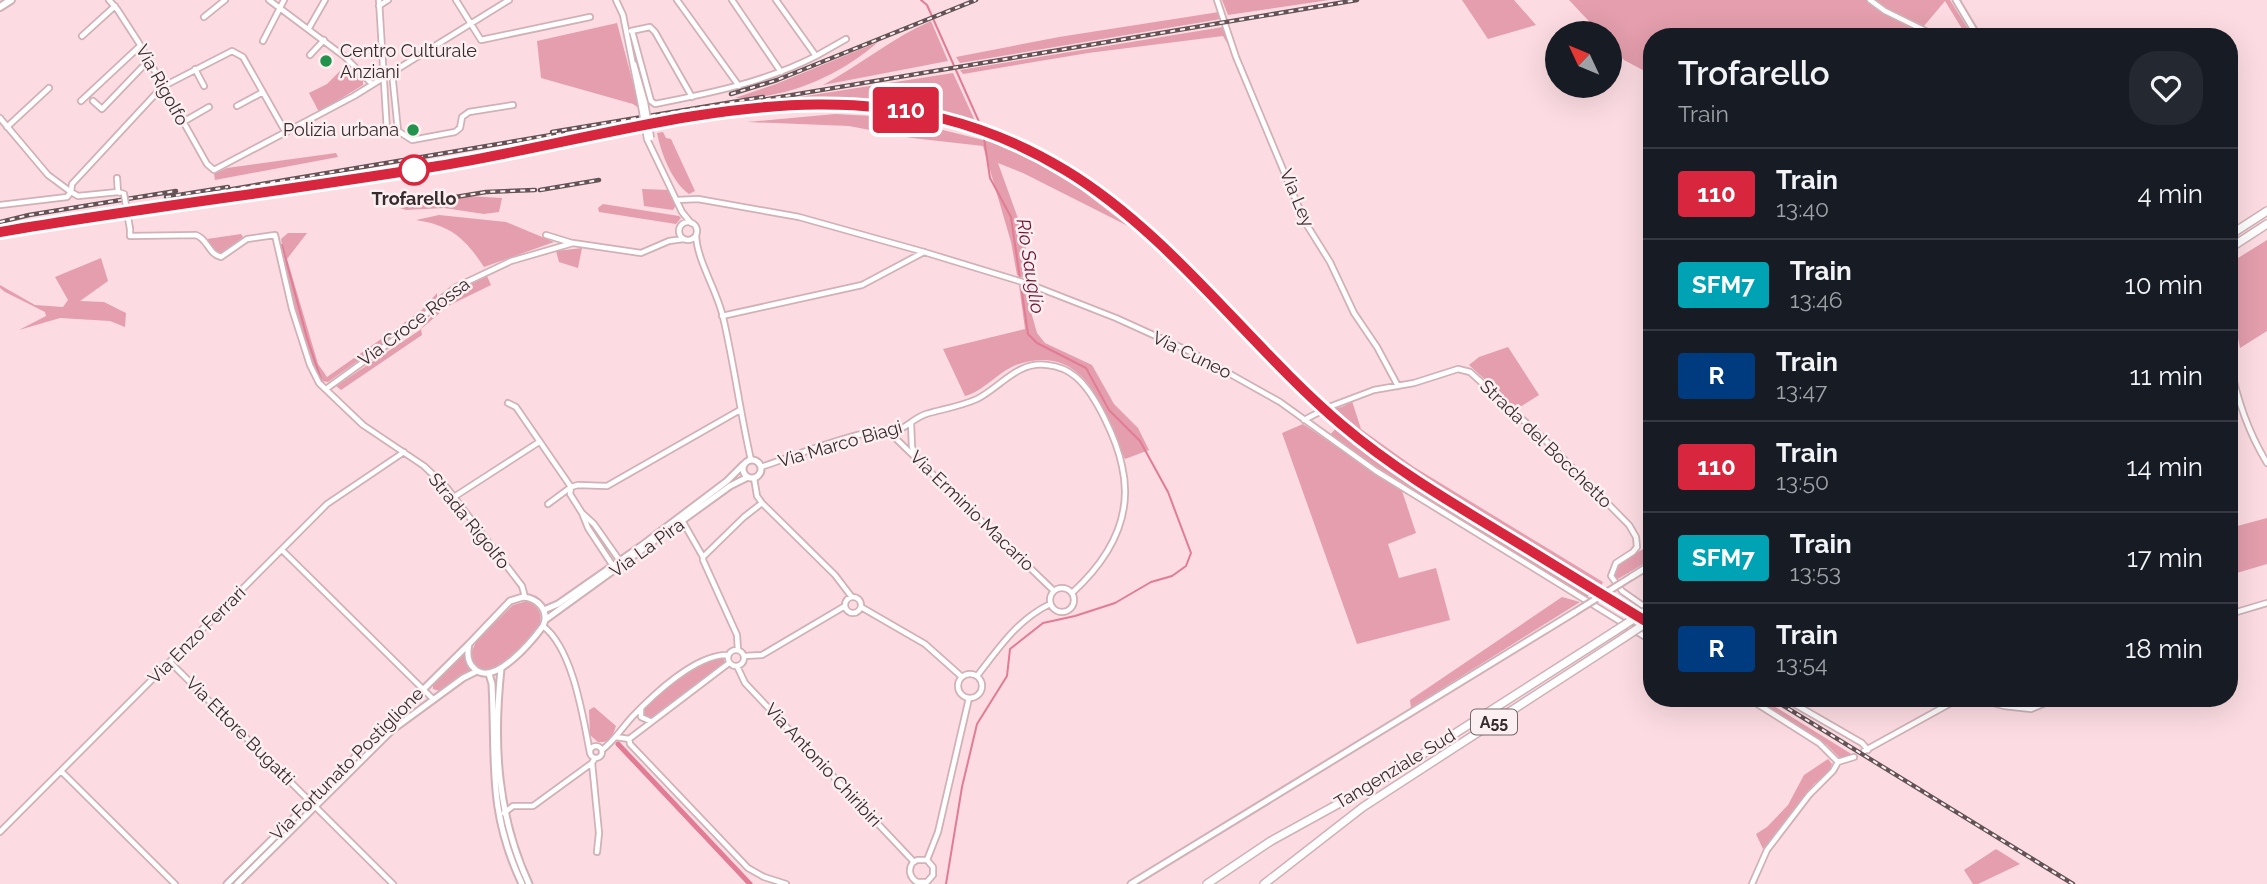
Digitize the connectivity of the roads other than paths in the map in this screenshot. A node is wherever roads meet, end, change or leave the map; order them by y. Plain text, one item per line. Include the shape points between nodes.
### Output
1 (12, 0) edge
2 (109, 0) edge
3 (225, 0) edge
4 (270, 0) edge
5 (284, 0) edge
6 (325, 0) edge
7 (388, 0) edge
8 (456, 0) edge
9 (509, 0) edge
10 (616, 0) edge
11 (677, 0) edge
12 (732, 0) edge
13 (776, 0) edge
14 (1217, 0) edge
15 (1870, 0) edge
16 (1956, 0) edge
17 (379, 3) edge
18 (115, 6) junction
19 (0, 7) edge
20 (279, 8) junction
21 (590, 17) dead end
22 (204, 18) dead end
23 (471, 24) junction
24 (309, 28) junction
25 (1920, 28) edge
26 (1973, 28) edge
27 (630, 31) junction
28 (82, 36) dead end
29 (846, 39) dead end
30 (324, 40) junction
31 (263, 41) dead end
32 (140, 46) junction
33 (310, 55) dead end
34 (816, 56) junction
35 (148, 61) junction
36 (195, 69) junction
37 (392, 72) junction
38 (780, 72) junction
39 (384, 76) junction
40 (371, 83) junction
41 (204, 86) dead end
42 (738, 86) junction
43 (162, 87) junction
44 (49, 88) dead end
45 (263, 92) junction
46 (692, 97) junction
47 (81, 101) dead end
48 (93, 101) dead end
49 (513, 105) dead end
50 (237, 106) dead end
51 (209, 107) dead end
52 (0, 118) edge
53 (183, 122) junction
54 (7, 127) junction
55 (398, 131) junction
56 (286, 133) junction
57 (117, 178) dead end
58 (71, 192) junction
59 (121, 193) junction
60 (677, 200) junction
61 (0, 205) edge
62 (2267, 211) edge
63 (682, 212) junction
64 (691, 223) junction
65 (2267, 224) edge
66 (681, 226) junction
67 (2238, 230) edge
68 (546, 235) dead end
69 (696, 236) junction
70 (686, 239) junction
71 (669, 241) junction
72 (573, 243) junction
73 (2238, 243) edge
74 (697, 248) junction
75 (924, 252) junction
76 (722, 316) junction
77 (1398, 386) junction
78 (326, 389) junction
79 (2238, 400) edge
80 (508, 403) dead end
81 (740, 410) junction
82 (1304, 421) junction
83 (911, 423) junction
84 (890, 433) junction
85 (539, 442) junction
86 (404, 452) junction
87 (918, 458) junction
88 (751, 460) junction
89 (2267, 463) edge
90 (743, 465) junction
91 (761, 467) junction
92 (751, 478) junction
93 (571, 487) junction
94 (454, 498) junction
95 (762, 503) junction
96 (548, 504) dead end
97 (582, 513) junction
98 (683, 522) junction
99 (603, 537) junction
100 (597, 541) junction
101 (282, 550) junction
102 (704, 556) junction
103 (620, 561) junction
104 (613, 566) junction
105 (1643, 570) edge
106 (1054, 590) junction
107 (1072, 593) junction
108 (851, 596) junction
109 (525, 597) junction
110 (2267, 603) edge
111 (1050, 604) junction
112 (1643, 604) edge
113 (845, 606) junction
114 (861, 607) junction
115 (544, 610) junction
116 (2238, 612) edge
117 (1643, 614) edge
118 (544, 623) junction
119 (1643, 625) edge
120 (1643, 635) edge
121 (469, 644) junction
122 (738, 650) junction
123 (728, 654) junction
124 (744, 656) junction
125 (170, 662) junction
126 (729, 663) junction
127 (737, 666) junction
128 (501, 669) junction
129 (477, 671) junction
130 (489, 674) junction
131 (977, 676) junction
132 (962, 677) junction
133 (422, 689) junction
134 (969, 698) junction
135 (433, 699) junction
136 (1762, 707) edge
137 (1800, 707) edge
138 (1944, 707) edge
139 (2013, 707) edge
140 (2036, 707) edge
141 (641, 708) junction
142 (650, 721) junction
143 (586, 732) junction
144 (377, 734) junction
145 (615, 737) junction
146 (383, 738) junction
147 (629, 739) junction
148 (600, 748) junction
149 (590, 753) junction
150 (1854, 757) dead end
151 (593, 761) junction
152 (1838, 762) junction
153 (61, 771) junction
154 (310, 801) junction
155 (315, 806) junction
156 (503, 813) junction
157 (0, 832) edge
158 (597, 852) dead end
159 (927, 860) junction
160 (914, 862) junction
161 (1756, 875) junction
162 (916, 883) edge
163 (175, 884) edge
164 (227, 884) edge
165 (237, 884) edge
166 (393, 884) edge
167 (522, 884) edge
168 (529, 884) edge
169 (786, 884) edge
170 (1131, 884) edge
171 (1207, 884) edge
172 (1264, 884) edge
173 (1752, 884) edge
174 (1761, 884) edge

1 - 19 main road
2 - 18 street, Via Rigolfo
3 - 22 street
4 - 20 street
5 - 20 street
6 - 24 street
7 - 17 street
8 - 23 street
9 - 23 street
10 - 27 street
11 - 42 street
12 - 38 street
13 - 34 street
14 - 77 street, Via Ley via 1305,222
15 - 25 street
16 - 26 street
17 - 39 street
18 - 28 street
18 - 32 street, Via Rigolfo
20 - 24 street
20 - 31 street
21 - 23 street via 481,40
23 - 37 street
24 - 30 street
27 - 46 street via 650,27 655,32
27 - 46 street via 652,101
27 - 60 street, bridge via 649,139
29 - 34 street
30 - 33 street
30 - 40 street
32 - 35 street, Via Rigolfo
32 - 47 street
34 - 38 street
35 - 43 street, Via Rigolfo
35 - 48 street via 103,109
36 - 41 street
36 - 43 street
36 - 45 street via 227,52 238,52
37 - 39 street
37 - 55 street
38 - 42 street
39 - 40 street
39 - 55 street via 387,131
40 - 56 street
42 - 46 street
43 - 53 street, Via Rigolfo
43 - 58 street via 72,184
44 - 54 street
45 - 50 street
45 - 56 street
49 - 55 street via 469,112 455,132 412,140
51 - 53 street
52 - 54 street
53 - 56 street, Via Rigolfo via 214,170
54 - 58 street via 48,175
57 - 59 street
58 - 59 street via 78,196
58 - 61 street via 67,197
59 - 78 street, Strada Rigolfo, bridge via 130,236 195,234 221,257 247,239 275,235 310,365
60 - 63 street
60 - 75 street, Via Cuneo via 698,199 799,217
62 - 67 highway
63 - 64 street
63 - 66 street
64 - 66 street
64 - 69 street
65 - 73 highway
66 - 70 street
66 - 71 street, Via Croce Rossa
68 - 72 street
69 - 70 street
69 - 74 street
70 - 71 street, Via Croce Rossa
70 - 74 street
71 - 72 street, Via Croce Rossa via 641,253
72 - 78 street, Via Croce Rossa via 511,261 456,287 416,323
74 - 76 street
75 - 76 street via 862,285
75 - 82 street, Via Cuneo via 1029,284 1116,318 1191,352 1280,402
76 - 81 street
77 - 82 street, Strada del Bocchetto via 1363,394
77 - 112 street, Strada del Bocchetto via 1452,370 1474,374 1629,526 1637,547 1616,563 1611,576 1622,591
78 - 86 street, Strada Rigolfo via 370,430
79 - 89 street
80 - 85 street via 516,407
81 - 88 street
81 - 93 street via 607,486
82 - 120 street, Via Cuneo
83 - 84 street, Via Marco Biagi
83 - 87 street via 912,447
83 - 107 street, Via Marco Biagi via 976,399 1023,368 1055,366 1079,380 1120,455 1125,495 1113,544
84 - 87 street, Via Erminio Macario
84 - 91 street, Via Marco Biagi via 861,435
85 - 93 street
85 - 94 street
86 - 94 street, Strada Rigolfo
86 - 101 street, Via Enzo Ferrari via 327,504
87 - 106 street, Via Erminio Macario
88 - 90 street
88 - 91 street
90 - 92 street
90 - 103 street, Via La Pira
91 - 92 street via 759,475
92 - 95 street
92 - 98 street, Via La Pira via 740,479
93 - 96 street
93 - 97 street via 570,494
94 - 109 street, Strada Rigolfo via 522,586
95 - 102 street
95 - 108 street
97 - 99 street
97 - 100 street
98 - 102 street
98 - 118 street, Via La Pira
99 - 100 street
99 - 103 street
100 - 104 street
101 - 125 street, Via Enzo Ferrari
101 - 133 street
102 - 122 street via 703,564 737,635
103 - 104 street, Via La Pira
104 - 115 street, Via La Pira
105 - 170 street, bridge
106 - 107 street
106 - 111 street
107 - 111 street via 1074,600 1068,610 1058,611
108 - 113 street
108 - 114 street via 860,600
109 - 115 street
109 - 121 street, Via Fortunato Postiglione via 510,601
110 - 116 street
111 - 131 street via 1017,625
113 - 114 street via 853,613
113 - 124 street via 762,655
114 - 132 street via 925,644
115 - 118 street
117 - 171 highway, Tangenziale Sud / A55, bridge via 1387,777 1271,841
118 - 128 street, Via La Pira
118 - 143 street via 578,693
119 - 172 highway, Tangenziale Sud / A55, bridge via 1363,807
121 - 129 street via 469,661
121 - 133 street, Via Fortunato Postiglione
122 - 123 street
122 - 124 street
123 - 126 street
123 - 141 street via 700,662
124 - 127 street
125 - 153 street, Via Enzo Ferrari
125 - 154 street, Via Ettore Bugatti
126 - 127 street
126 - 142 street
127 - 160 street, Via Antonio Chiribiri via 745,683
128 - 130 street
128 - 156 street via 498,767
129 - 130 street
129 - 135 street, Via Fortunato Postiglione
130 - 167 street via 496,801
131 - 132 street
131 - 134 street via 981,690
132 - 134 street via 958,688
133 - 135 street
133 - 144 street, Via Fortunato Postiglione
134 - 159 street via 938,832
135 - 146 street, Via Fortunato Postiglione
136 - 152 street via 1819,743
137 - 138 street via 1862,743 1866,751
139 - 140 street
141 - 142 street via 641,717
141 - 145 street
142 - 147 street
143 - 148 street
143 - 149 street
144 - 146 street
144 - 154 street, Via Fortunato Postiglione
145 - 147 street
145 - 148 street
146 - 155 street, Via Fortunato Postiglione
147 - 169 street via 748,868
148 - 149 street via 592,747
148 - 151 street via 600,757
149 - 151 street
150 - 152 street
151 - 156 street via 533,806 513,806
151 - 158 street
152 - 161 street via 1767,850
153 - 157 street, Via Enzo Ferrari
153 - 163 street
154 - 155 street, Via Ettore Bugatti
154 - 164 street, Via Fortunato Postiglione
155 - 165 street, Via Fortunato Postiglione
155 - 166 street, Via Ettore Bugatti
156 - 168 street
159 - 160 street
159 - 162 street via 933,875
160 - 162 street via 909,871
161 - 173 street
161 - 174 street

